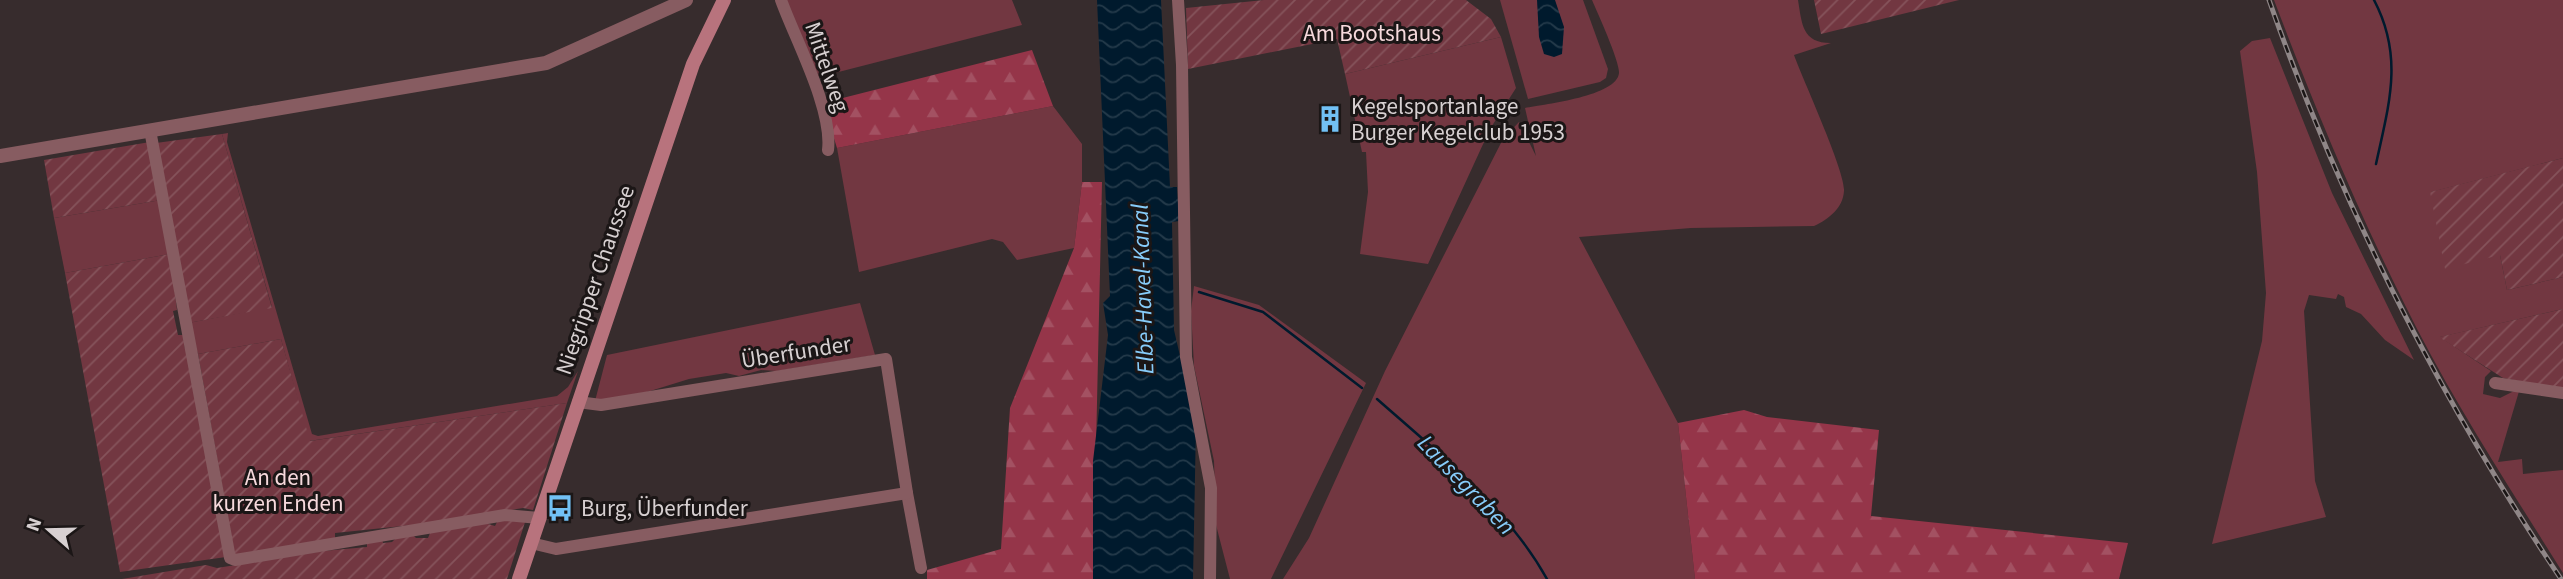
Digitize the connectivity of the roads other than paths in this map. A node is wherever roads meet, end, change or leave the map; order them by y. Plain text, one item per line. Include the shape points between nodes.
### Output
1 (686, 0) edge
2 (724, 0) edge
3 (781, 0) edge
4 (1178, 0) edge
5 (150, 130) junction
6 (828, 149) dead end
7 (0, 156) edge
8 (2495, 383) dead end
9 (2563, 393) edge
10 (578, 402) junction
11 (907, 494) junction
12 (539, 518) junction
13 (531, 543) junction
14 (921, 568) dead end
15 (519, 579) edge
16 (1210, 579) edge

1 - 5 street via 546,62
2 - 10 main road, Niegripper Chaussee via 693,64
3 - 6 street, Mittelweg via 814,82
4 - 16 street via 1186,358 1209,468
5 - 7 street
5 - 12 street via 230,558 505,515
8 - 9 street
10 - 11 street, Überfunder via 601,405 886,359
10 - 12 main road, Niegripper Chaussee
11 - 13 street via 556,549
11 - 14 street, Überfunder
12 - 13 main road, Niegripper Chaussee
13 - 15 main road, Niegripper Chaussee

